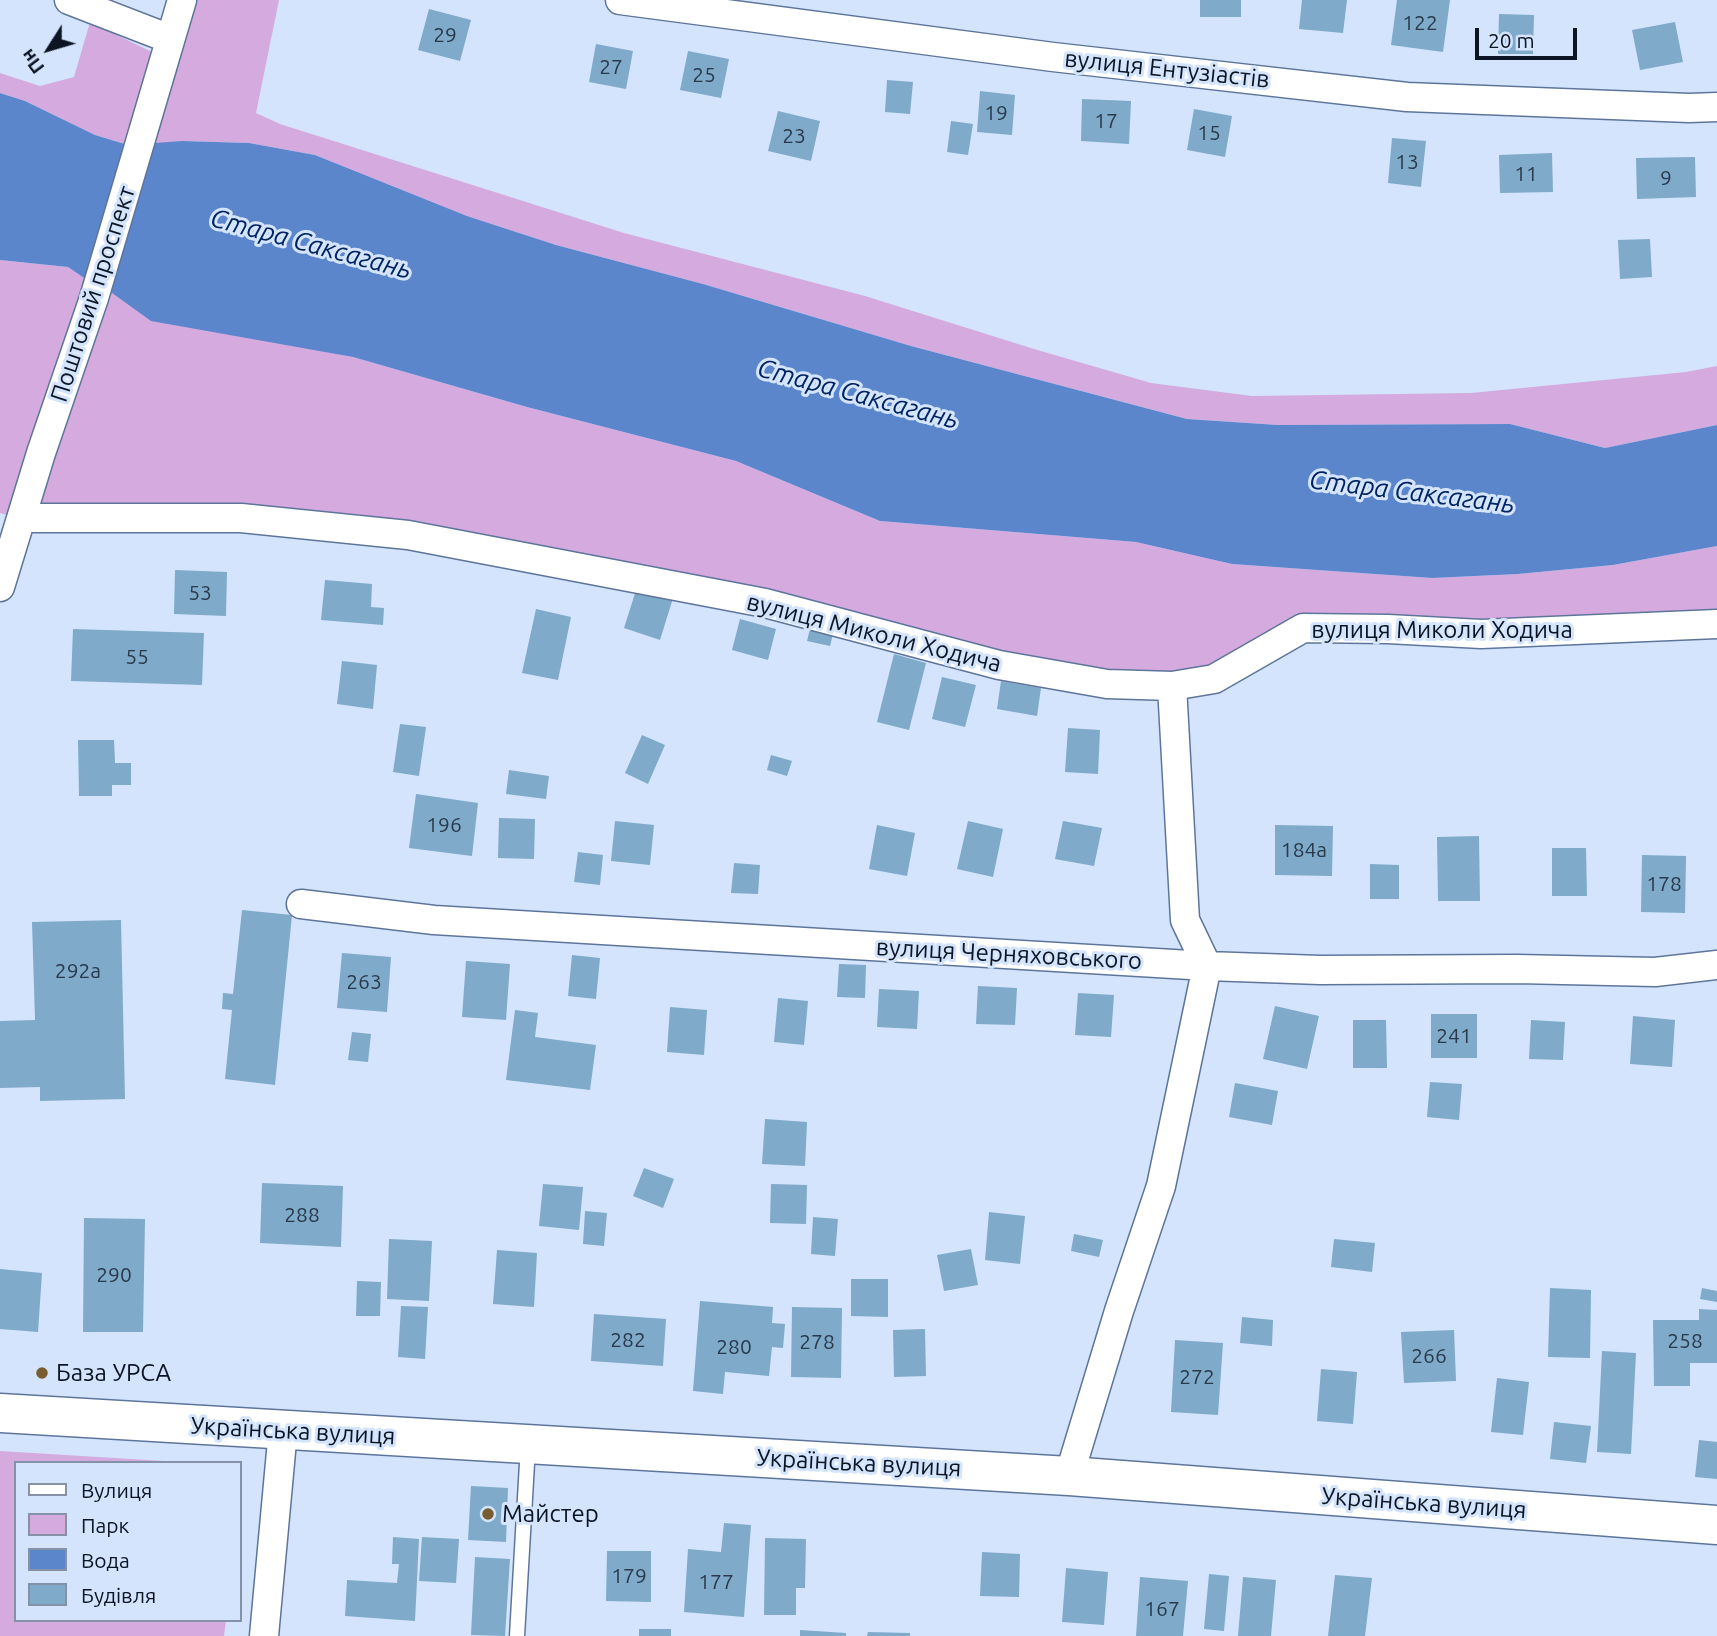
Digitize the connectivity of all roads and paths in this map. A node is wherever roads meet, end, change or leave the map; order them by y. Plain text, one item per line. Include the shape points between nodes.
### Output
1 (69, 0) edge
2 (182, 0) edge
3 (620, 0) edge
4 (170, 39) junction
5 (1717, 107) edge
6 (22, 518) junction
7 (0, 587) edge
8 (1717, 624) edge
9 (1172, 686) junction
10 (302, 904) dead end
11 (1717, 965) edge
12 (1207, 966) junction
13 (0, 1413) edge
14 (283, 1430) junction
15 (528, 1444) junction
16 (1069, 1476) junction
17 (1717, 1525) edge
18 (264, 1636) edge
19 (517, 1636) edge

1 - 4 street
2 - 4 street, Поштовий проспект
3 - 5 street, вулиця Ентузіастів via 1053,57 1407,97
4 - 6 street, Поштовий проспект via 94,298
6 - 7 street, Поштовий проспект
6 - 9 street, вулиця Миколи Ходича via 241,518 408,535 765,603 999,665 1107,684
8 - 9 street, вулиця Миколи Ходича via 1481,634 1303,628 1214,679
9 - 12 street via 1185,919
10 - 12 street, вулиця Черняховського via 434,920
11 - 12 street, вулиця Черняховського via 1654,972
12 - 16 street via 1161,1186
13 - 14 street, Українська вулиця
14 - 15 street, Українська вулиця
14 - 18 street
15 - 16 street, Українська вулиця
15 - 19 lane
16 - 17 street, Українська вулиця

